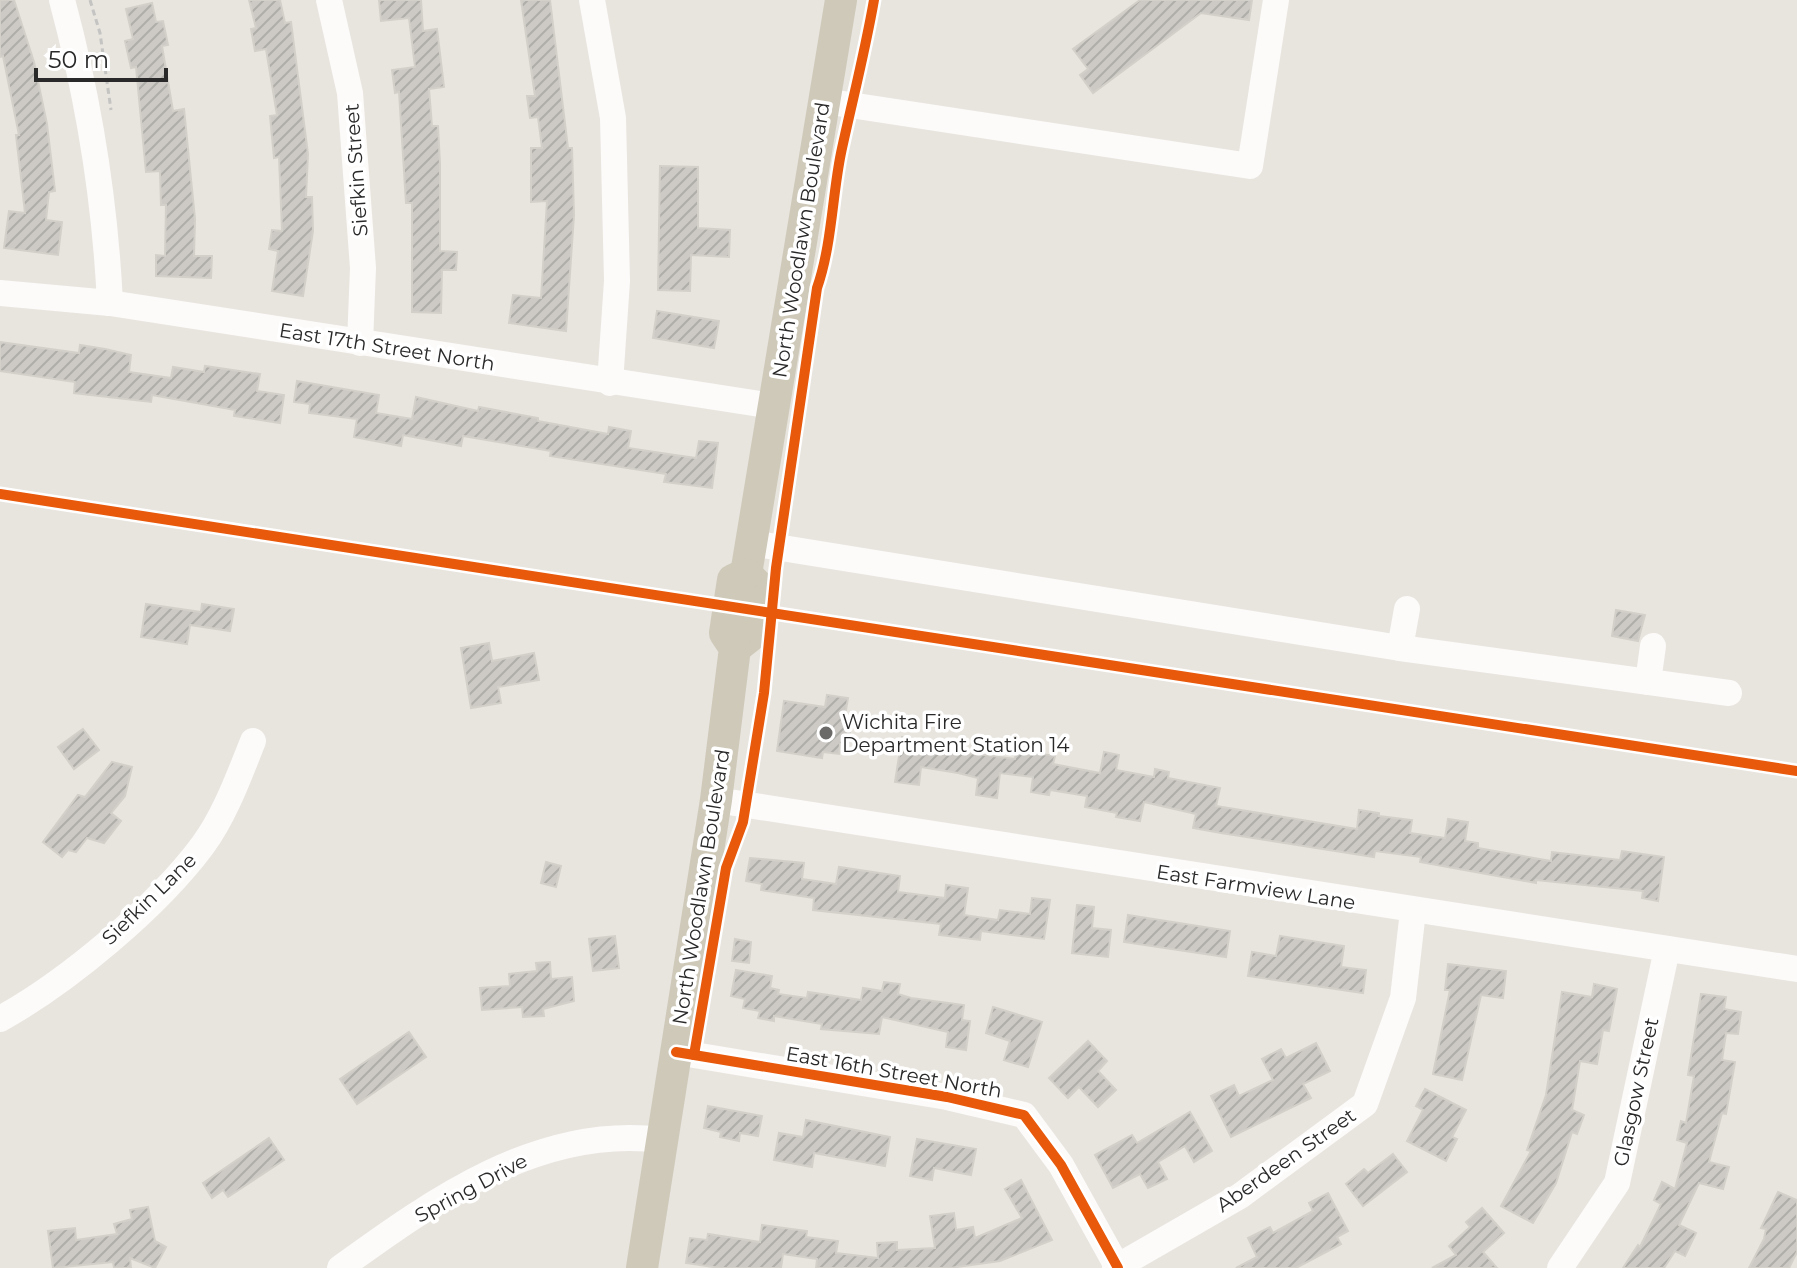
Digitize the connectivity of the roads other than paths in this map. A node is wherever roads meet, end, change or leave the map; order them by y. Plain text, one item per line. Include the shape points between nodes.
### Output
1 (62, 0) edge
2 (329, 0) edge
3 (592, 0) edge
4 (841, 0) edge
5 (1276, 0) edge
6 (824, 101) junction
7 (0, 293) edge
8 (110, 303) junction
9 (360, 343) junction
10 (610, 383) junction
11 (773, 406) junction
12 (748, 559) junction
13 (1407, 609) dead end
14 (1653, 646) dead end
15 (1400, 648) junction
16 (1648, 682) junction
17 (1729, 693) dead end
18 (253, 741) dead end
19 (716, 800) junction
20 (1413, 911) junction
21 (1667, 949) junction
22 (1797, 969) edge
23 (0, 1019) edge
24 (676, 1052) junction
25 (662, 1140) junction
26 (340, 1268) edge
27 (642, 1268) edge
28 (1116, 1268) edge
29 (1560, 1268) edge

1 - 8 street via 82,72 106,223
2 - 9 street, Siefkin Street via 350,93 363,268
3 - 10 street via 613,118 617,281
4 - 6 main road, North Woodlawn Boulevard
5 - 6 street via 1250,166
6 - 11 main road, North Woodlawn Boulevard
7 - 8 street, East 17th Street North
8 - 9 street, East 17th Street North
9 - 10 street, East 17th Street North
10 - 11 street, East 17th Street North
11 - 12 main road, North Woodlawn Boulevard
12 - 15 street
12 - 19 main road, North Woodlawn Boulevard via 733,580 725,633 735,648
13 - 15 street
14 - 16 street
15 - 16 street
16 - 17 street
18 - 23 street, Siefkin Lane via 204,844 167,886 75,968
19 - 20 street, East Farmview Lane
19 - 24 main road, North Woodlawn Boulevard
20 - 21 street, East Farmview Lane
20 - 28 street, Aberdeen Street via 1403,998 1365,1104 1240,1196
21 - 22 street, East Farmview Lane
21 - 29 street, Glasgow Street via 1617,1183
24 - 25 main road, North Woodlawn Boulevard
24 - 28 street, East 16th Street North via 1024,1115 1061,1165
25 - 26 street, Spring Drive via 583,1139 515,1159 387,1234
25 - 27 main road, North Woodlawn Boulevard

